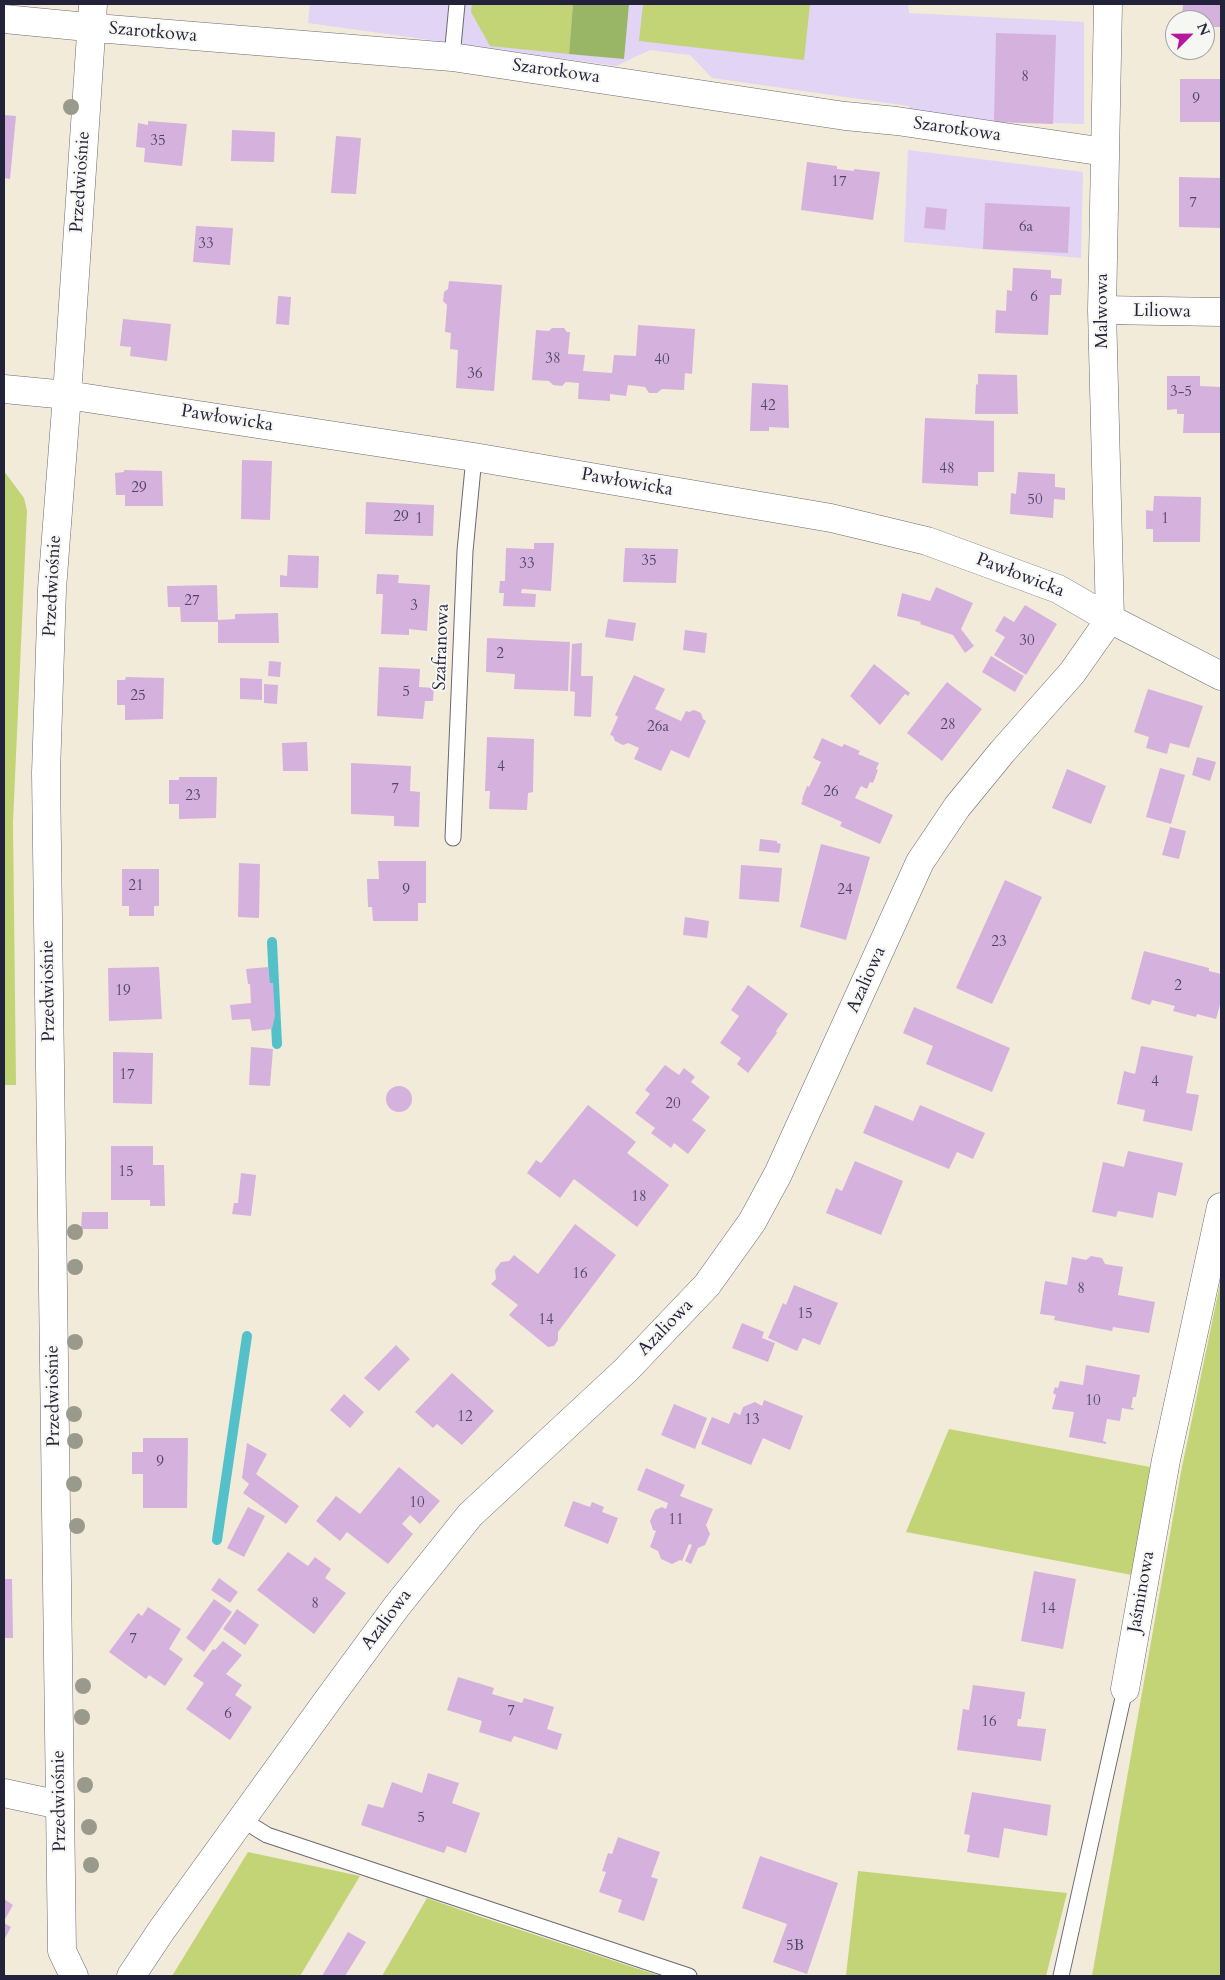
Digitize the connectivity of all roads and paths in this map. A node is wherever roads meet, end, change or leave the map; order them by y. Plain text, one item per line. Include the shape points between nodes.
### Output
1 (457, 4) edge
2 (1108, 4) edge
3 (92, 16) edge
4 (4, 19) edge
5 (452, 57) junction
6 (1106, 152) junction
7 (1102, 310) junction
8 (1221, 312) edge
9 (4, 389) edge
10 (67, 395) junction
11 (474, 457) junction
12 (1110, 619) junction
13 (1221, 676) edge
14 (453, 838) dead end
15 (1221, 1207) edge
16 (1125, 1689) joint
17 (4, 1793) edge
18 (60, 1805) junction
19 (241, 1818) junction
20 (74, 1976) edge
21 (131, 1976) edge
22 (689, 1976) edge
23 (1060, 1976) edge

1 - 5 lane
2 - 6 street, Malwowa
3 - 4 street, Szarotkowa
3 - 5 street, Szarotkowa
3 - 10 street, Przedwiośnie
5 - 6 street, Szarotkowa
6 - 7 street, Malwowa
7 - 8 street, Liliowa
7 - 12 street, Malwowa
9 - 10 street, Pawłowicka
10 - 11 street, Pawłowicka
10 - 18 street, Przedwiośnie via 52,588 46,773
11 - 12 street, Pawłowicka via 831,518 927,541 1058,588
11 - 14 lane, Szafranowa via 465,550
12 - 13 street, Pawłowicka
12 - 19 street, Azaliowa via 1072,673 957,807 920,862 778,1174 752,1222 707,1285 626,1370 470,1516 397,1606
15 - 16 street, Jaśminowa via 1166,1460
16 - 23 lane, Jaśminowa
17 - 18 street
18 - 20 street, Przedwiośnie via 62,1951
19 - 21 street, Azaliowa
19 - 22 lane via 267,1835

